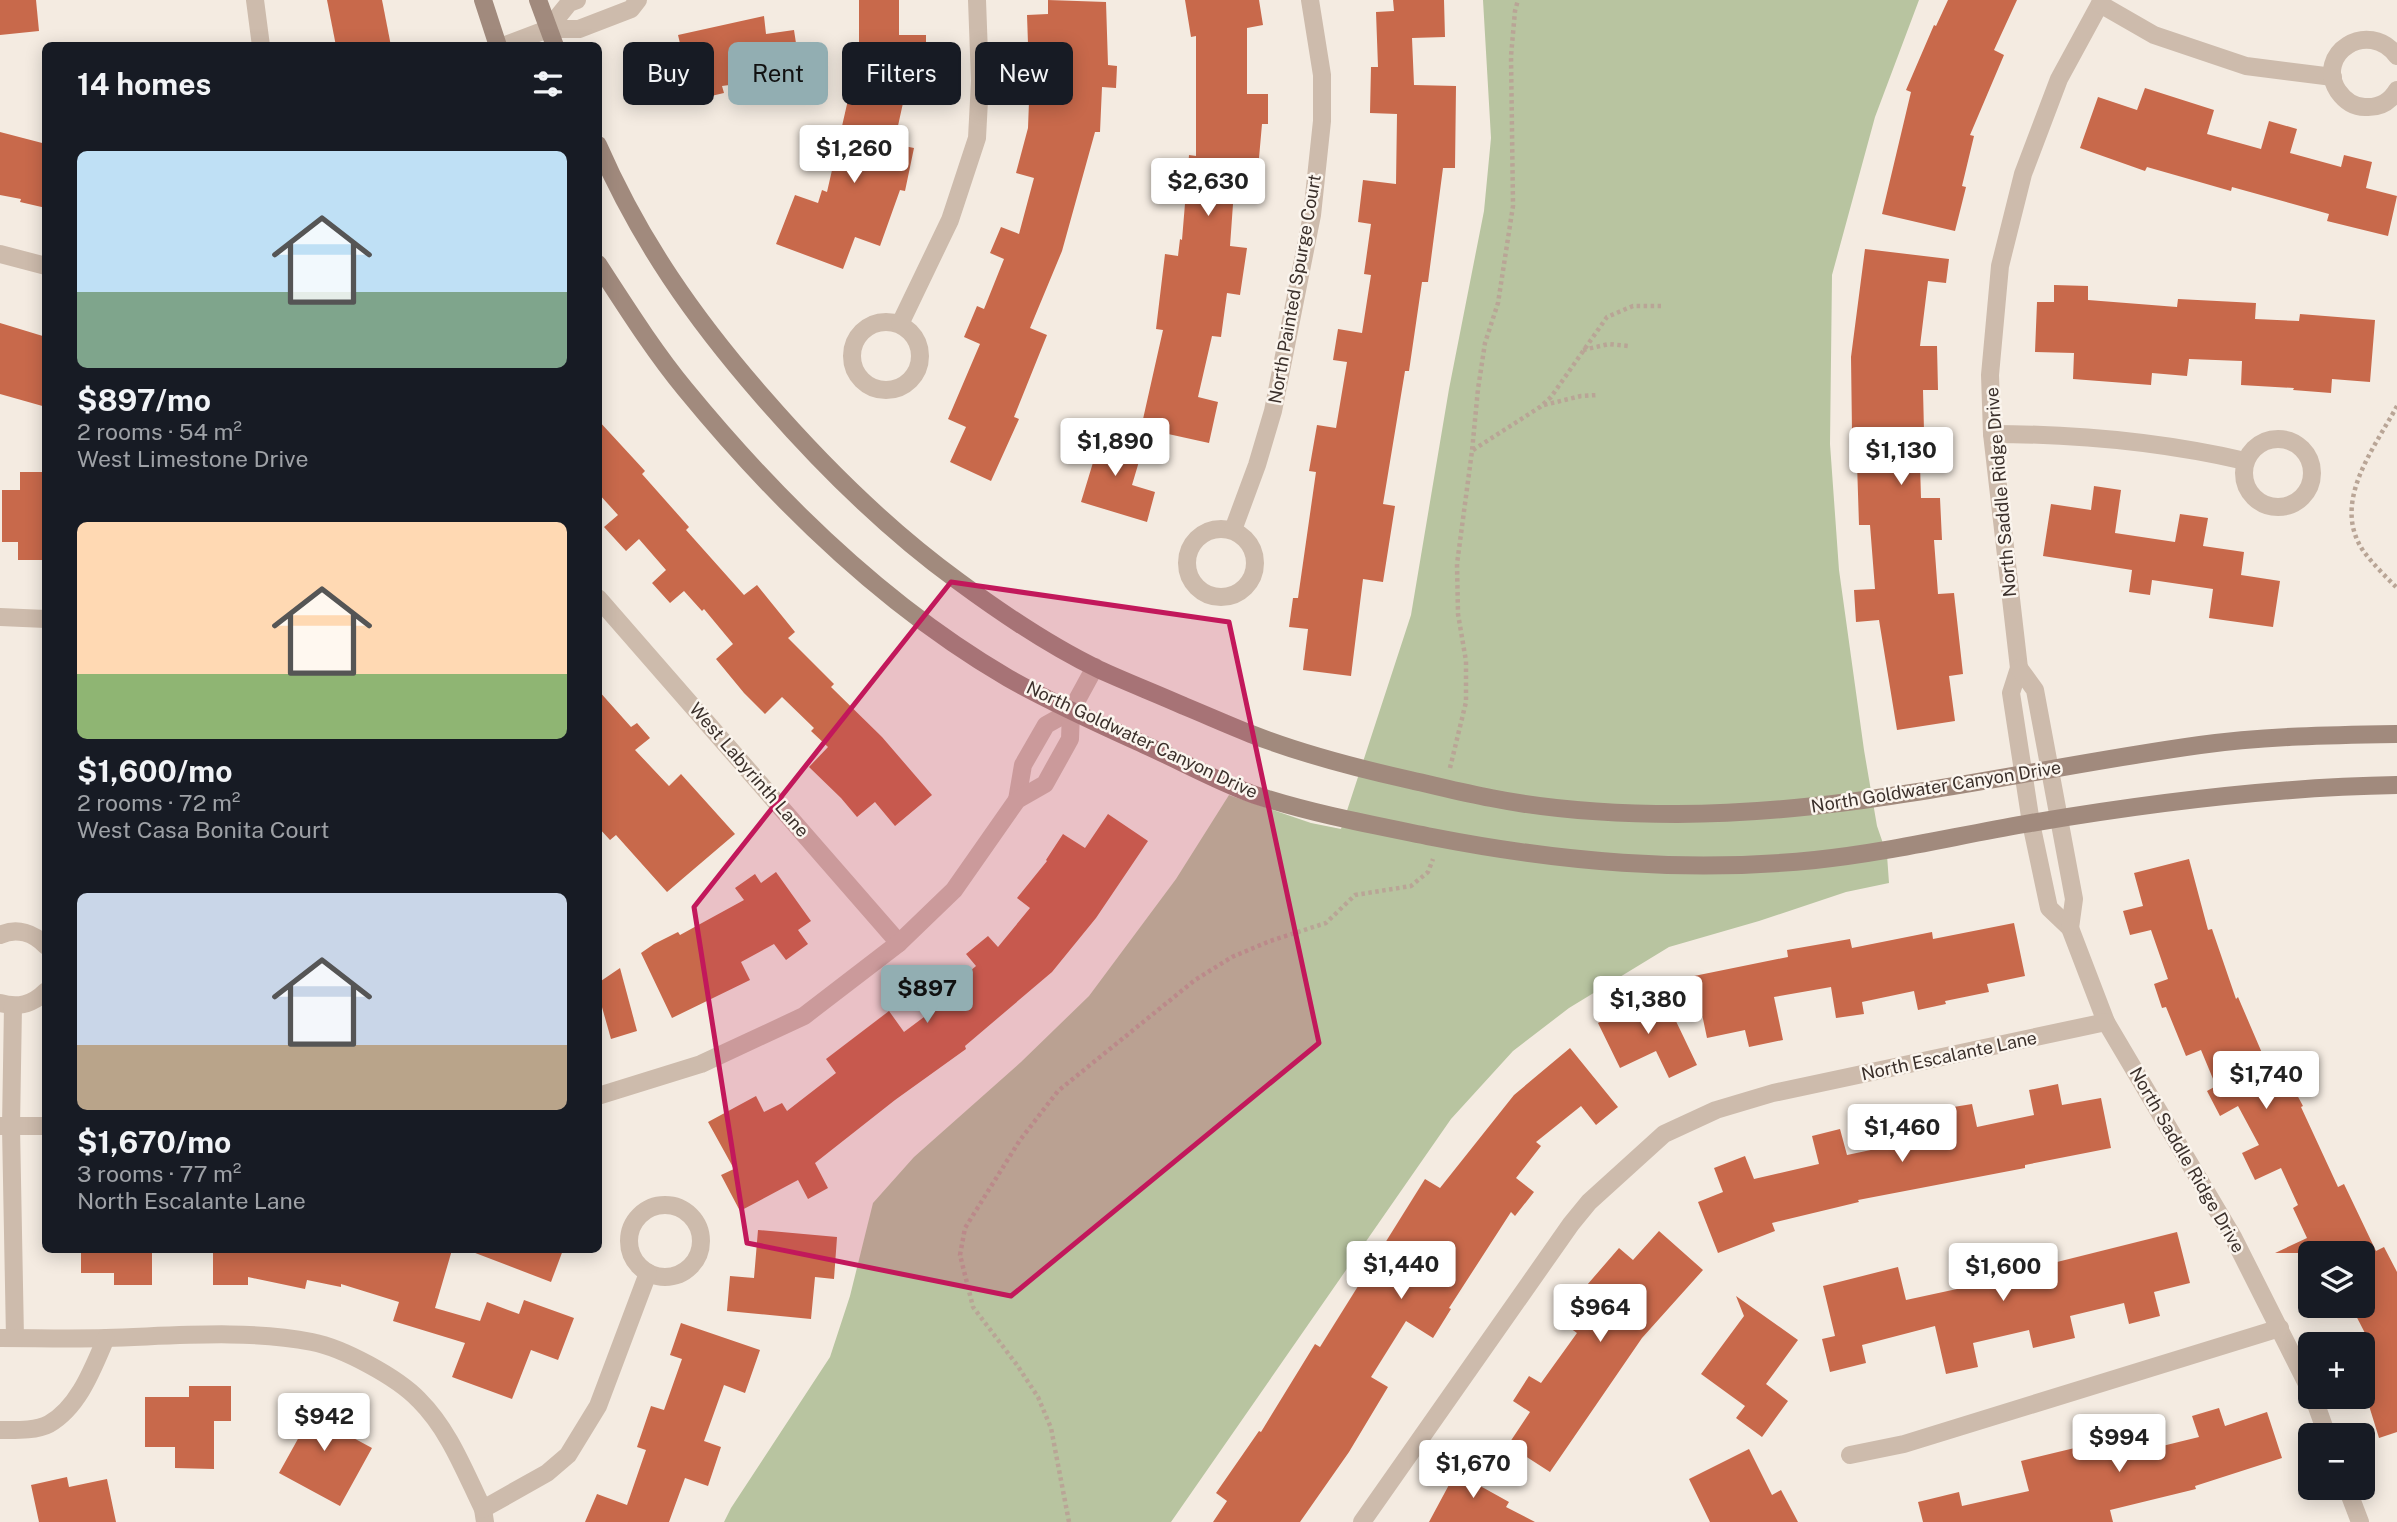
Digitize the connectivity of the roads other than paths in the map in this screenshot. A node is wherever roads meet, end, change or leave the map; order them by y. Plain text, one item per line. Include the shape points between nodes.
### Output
1 (255, 0) edge
2 (483, 0) edge
3 (538, 0) edge
4 (577, 0) edge
5 (638, 0) edge
6 (977, 0) edge
7 (1310, 0) edge
8 (2101, 2) edge
9 (551, 37) edge
10 (260, 42) edge
11 (497, 42) edge
12 (524, 42) edge
13 (2397, 56) edge
14 (2333, 76) junction
15 (2397, 90) edge
16 (602, 153) edge
17 (0, 254) edge
18 (42, 265) edge
19 (602, 270) edge
20 (900, 324) dead end
21 (1992, 433) junction
22 (2245, 461) dead end
23 (1233, 530) dead end
24 (602, 603) edge
25 (0, 617) edge
26 (42, 619) edge
27 (1095, 667) junction
28 (2019, 668) junction
29 (1071, 711) junction
30 (2397, 734) edge
31 (2049, 769) junction
32 (2022, 773) junction
33 (2397, 785) edge
34 (1017, 800) junction
35 (2059, 819) junction
36 (2031, 823) junction
37 (2070, 928) junction
38 (0, 935) edge
39 (42, 943) edge
40 (899, 943) junction
41 (42, 994) edge
42 (7, 1004) edge
43 (2106, 1022) junction
44 (602, 1095) edge
45 (42, 1126) edge
46 (6, 1127) edge
47 (648, 1273) junction
48 (2280, 1328) junction
49 (7, 1338) edge
50 (106, 1338) junction
51 (2298, 1365) edge
52 (0, 1430) edge
53 (1850, 1455) dead end
54 (2352, 1500) edge
55 (484, 1515) edge
56 (1362, 1522) edge
57 (2360, 1522) edge

1 - 10 street
2 - 11 street
3 - 9 street
4 - 9 street via 569,2
5 - 9 street via 631,9
6 - 20 street via 977,138 950,220
7 - 23 street, North Painted Spurge Court via 1322,75 1312,215 1273,411
8 - 14 street via 2154,35 2246,66
8 - 21 street, North Saddle Ridge Drive via 2059,79 2023,174 2000,266 1990,375
9 - 12 street
13 - 14 street via 2390,47 2371,39 2351,43 2337,57
14 - 15 street via 2342,97 2362,107 2385,104
16 - 27 street, North Goldwater Canyon Drive via 642,233 675,285 725,355 796,436 850,491 957,580
17 - 18 street
19 - 29 street, North Goldwater Canyon Drive via 683,387 813,529 926,622 1007,677
21 - 22 street via 2109,438
21 - 28 street, North Saddle Ridge Drive
24 - 40 street, West Labyrinth Lane
25 - 26 street
27 - 29 street
27 - 32 street, North Goldwater Canyon Drive via 1251,734 1351,766 1495,799 1587,811 1679,814 1810,807
28 - 31 street, North Saddle Ridge Drive via 2035,690
28 - 32 street, North Saddle Ridge Drive via 2011,694
29 - 34 street via 1045,725 1023,765
29 - 34 street via 1070,739 1045,784
29 - 36 street, North Goldwater Canyon Drive via 1252,794 1351,821 1504,852 1588,862 1678,866 1815,860
30 - 31 street, North Goldwater Canyon Drive via 2203,744
31 - 32 street, North Goldwater Canyon Drive
31 - 35 street, North Saddle Ridge Drive
32 - 36 street, North Saddle Ridge Drive
33 - 35 street, North Goldwater Canyon Drive via 2197,797
34 - 40 street via 954,890
35 - 36 street, North Goldwater Canyon Drive
35 - 37 street, North Saddle Ridge Drive via 2074,899
36 - 37 street, North Saddle Ridge Drive via 2049,908
37 - 43 street, North Saddle Ridge Drive
38 - 39 street via 19,931
40 - 44 street via 804,1016 701,1064
41 - 42 street via 25,1005
42 - 46 street
43 - 48 street, North Saddle Ridge Drive via 2233,1237
43 - 56 street, North Escalante Lane via 1773,1093 1716,1110 1664,1134 1571,1224
45 - 46 street
46 - 49 street
47 - 47 street via 671,1277 691,1266 697,1256 701,1246 696,1223 679,1208 657,1206 631,1226 629,1248 639,1267
47 - 55 street via 598,1406 568,1455
48 - 51 street, North Saddle Ridge Drive
48 - 53 street via 1904,1444
49 - 50 street
50 - 52 street via 88,1379 67,1410 47,1425
50 - 55 street via 256,1336 314,1343 376,1367 418,1398 447,1434
54 - 57 street

